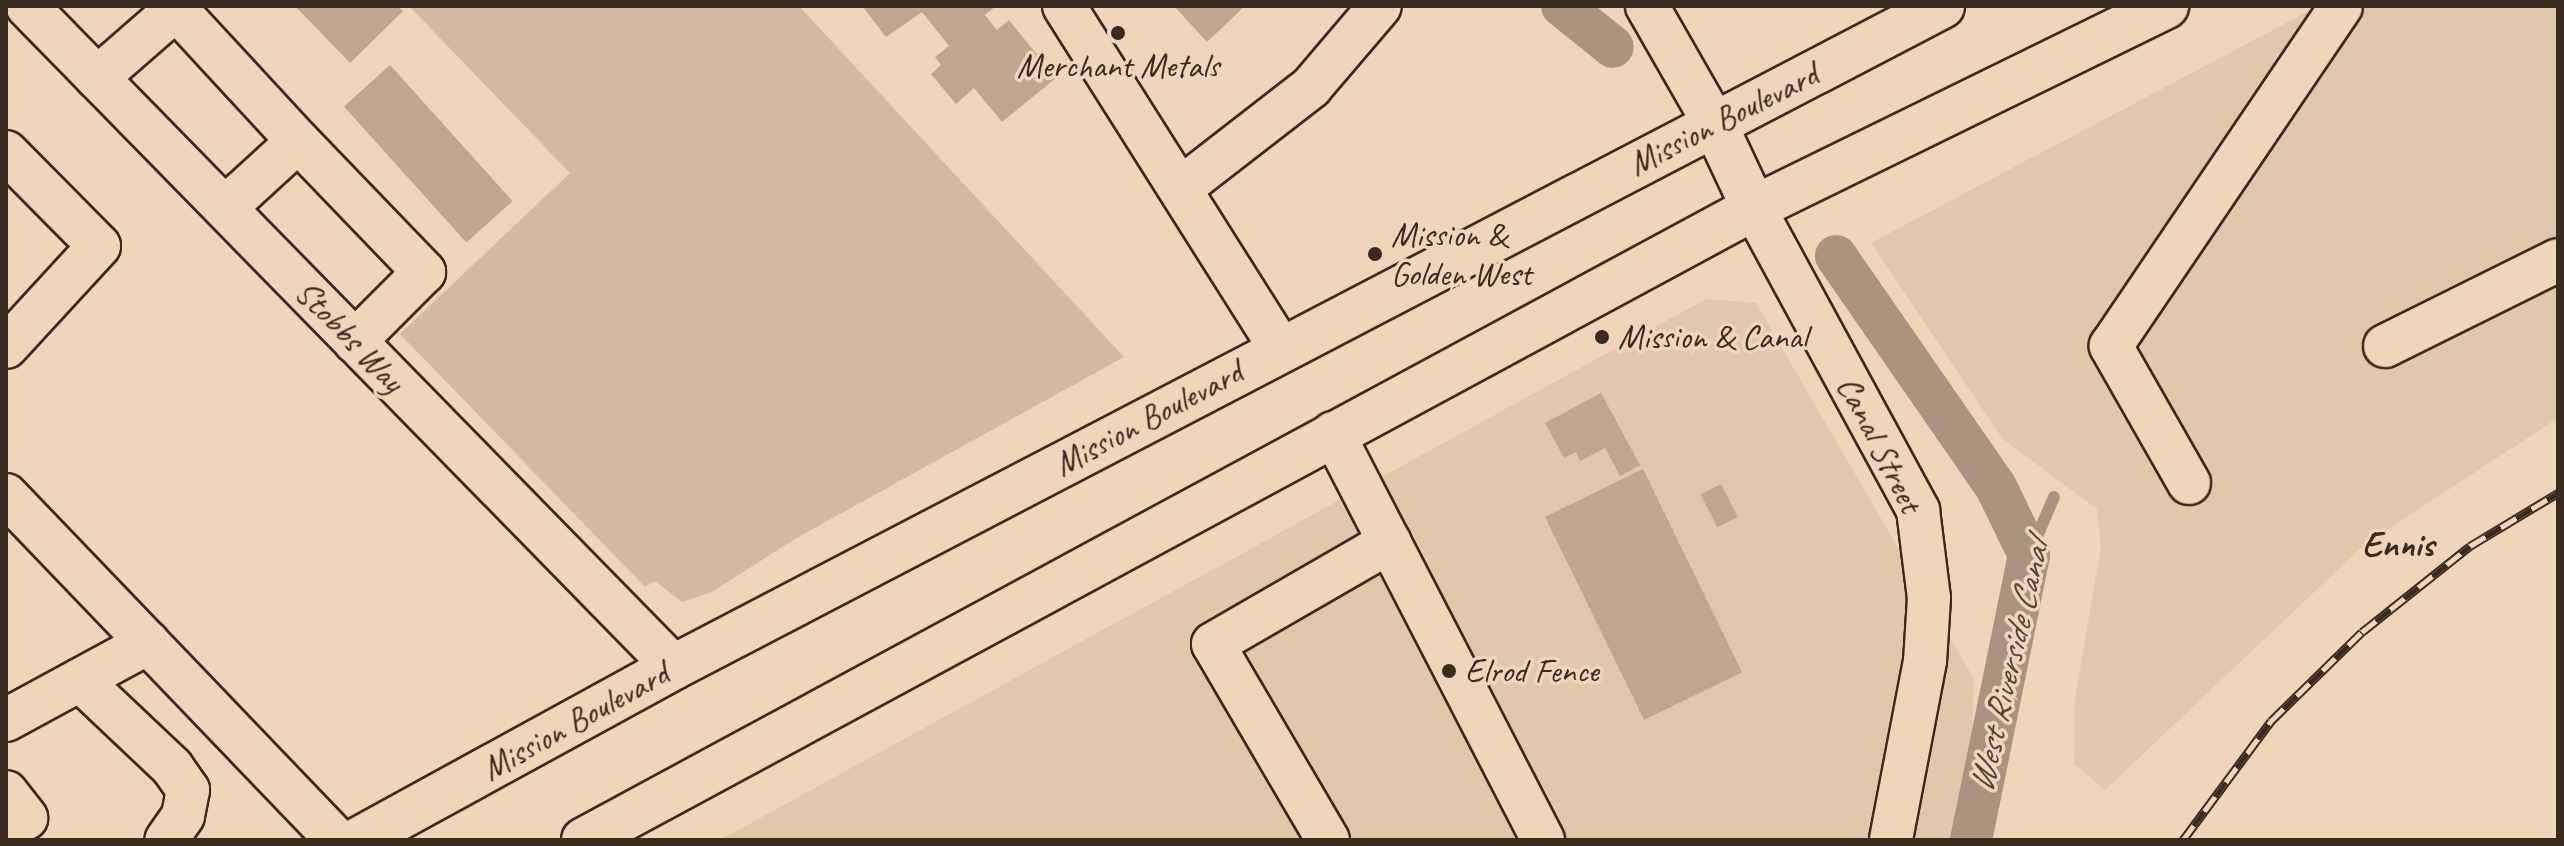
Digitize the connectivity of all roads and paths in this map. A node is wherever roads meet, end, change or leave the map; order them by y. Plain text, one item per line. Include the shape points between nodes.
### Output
1 (27, 6) edge
2 (1064, 6) edge
3 (1380, 6) edge
4 (1647, 6) edge
5 (1942, 6) edge
6 (2166, 6) edge
7 (2341, 6) edge
8 (174, 8) edge
9 (97, 78) junction
10 (1714, 123) junction
11 (298, 141) junction
12 (6, 152) edge
13 (1181, 188) junction
14 (225, 208) junction
15 (1754, 208) junction
16 (2558, 260) edge
17 (10, 335) edge
18 (355, 341) junction
19 (2385, 346) dead end
20 (1281, 349) junction
21 (1333, 433) junction
22 (2189, 483) dead end
23 (6, 495) edge
24 (1390, 542) junction
25 (148, 643) junction
26 (674, 667) junction
27 (80, 680) junction
28 (14, 702) edge
29 (6, 792) edge
30 (6, 829) edge
31 (166, 840) edge
32 (337, 840) edge
33 (358, 840) edge
34 (584, 840) edge
35 (1328, 840) edge
36 (1543, 840) edge
37 (1891, 840) edge

1 - 9 street, Stobbs Way
2 - 13 street
3 - 13 street via 1311,87
4 - 10 street
5 - 10 main road, Mission Boulevard
6 - 15 main road
7 - 22 street via 2111,346
8 - 9 street
8 - 11 street
9 - 14 street, Stobbs Way
10 - 15 main road
10 - 20 main road, Mission Boulevard
11 - 14 street
11 - 18 street via 424,272
12 - 17 street via 99,246
13 - 20 street
14 - 18 street, Stobbs Way
15 - 21 main road
15 - 37 street, Canal Street via 1918,510 1929,598 1925,661
16 - 19 street
18 - 26 street, Stobbs Way
20 - 26 main road, Mission Boulevard
21 - 24 street
21 - 34 main road
23 - 25 street
24 - 35 street via 1213,644
24 - 36 street
25 - 27 street
25 - 32 street
26 - 33 main road, Mission Boulevard
27 - 28 street
27 - 31 street via 172,767 188,790 183,816
29 - 30 street via 26,818

